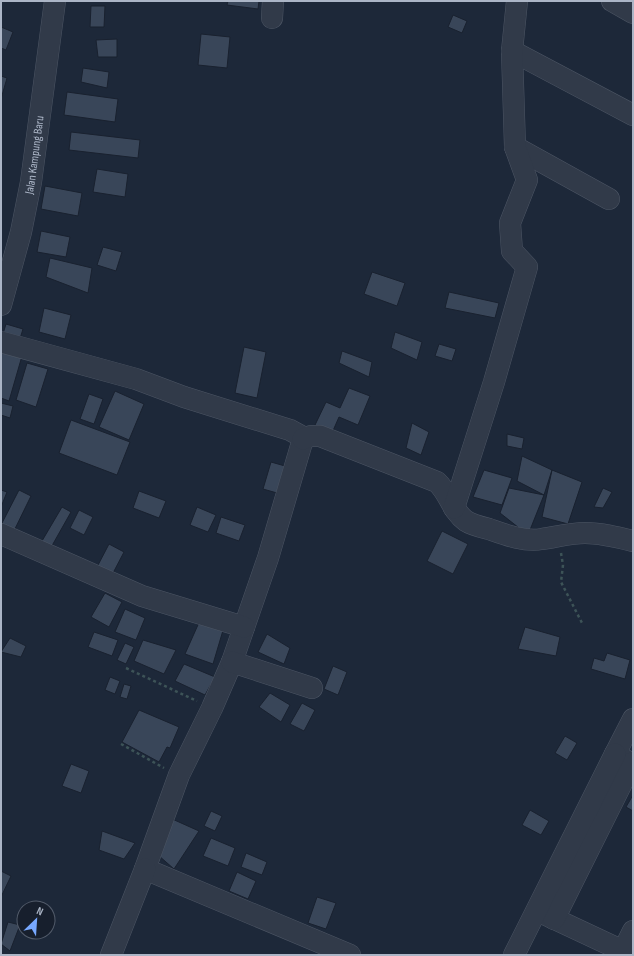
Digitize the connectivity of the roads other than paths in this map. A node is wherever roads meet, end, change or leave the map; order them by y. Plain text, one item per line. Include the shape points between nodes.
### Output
1 (55, 1) edge
2 (517, 1) edge
3 (612, 1) edge
4 (633, 12) edge
5 (512, 51) junction
6 (633, 115) edge
7 (515, 147) junction
8 (609, 199) dead end
9 (1, 306) edge
10 (1, 342) edge
11 (303, 439) junction
12 (454, 508) junction
13 (1, 534) edge
14 (633, 541) edge
15 (244, 628) junction
16 (232, 662) junction
17 (312, 688) dead end
18 (633, 719) edge
19 (627, 760) edge
20 (145, 869) junction
21 (545, 914) junction
22 (633, 931) edge
23 (111, 955) edge
24 (350, 955) edge
25 (514, 955) edge

1 - 9 street, Jalan Kampung Baru via 31,182 21,232
2 - 5 street
3 - 4 street
5 - 6 street
5 - 7 street
7 - 8 street
7 - 12 street via 527,180 510,223 512,251 527,267
10 - 11 street via 136,379 290,430
11 - 12 street via 320,436 437,482
11 - 15 street via 268,558
12 - 14 street via 467,522 525,539 587,533
13 - 15 street via 142,596
15 - 16 street
16 - 17 street
16 - 20 street via 179,775
18 - 19 street
19 - 21 street
20 - 23 street
20 - 24 street
21 - 22 street via 623,951
21 - 25 street

